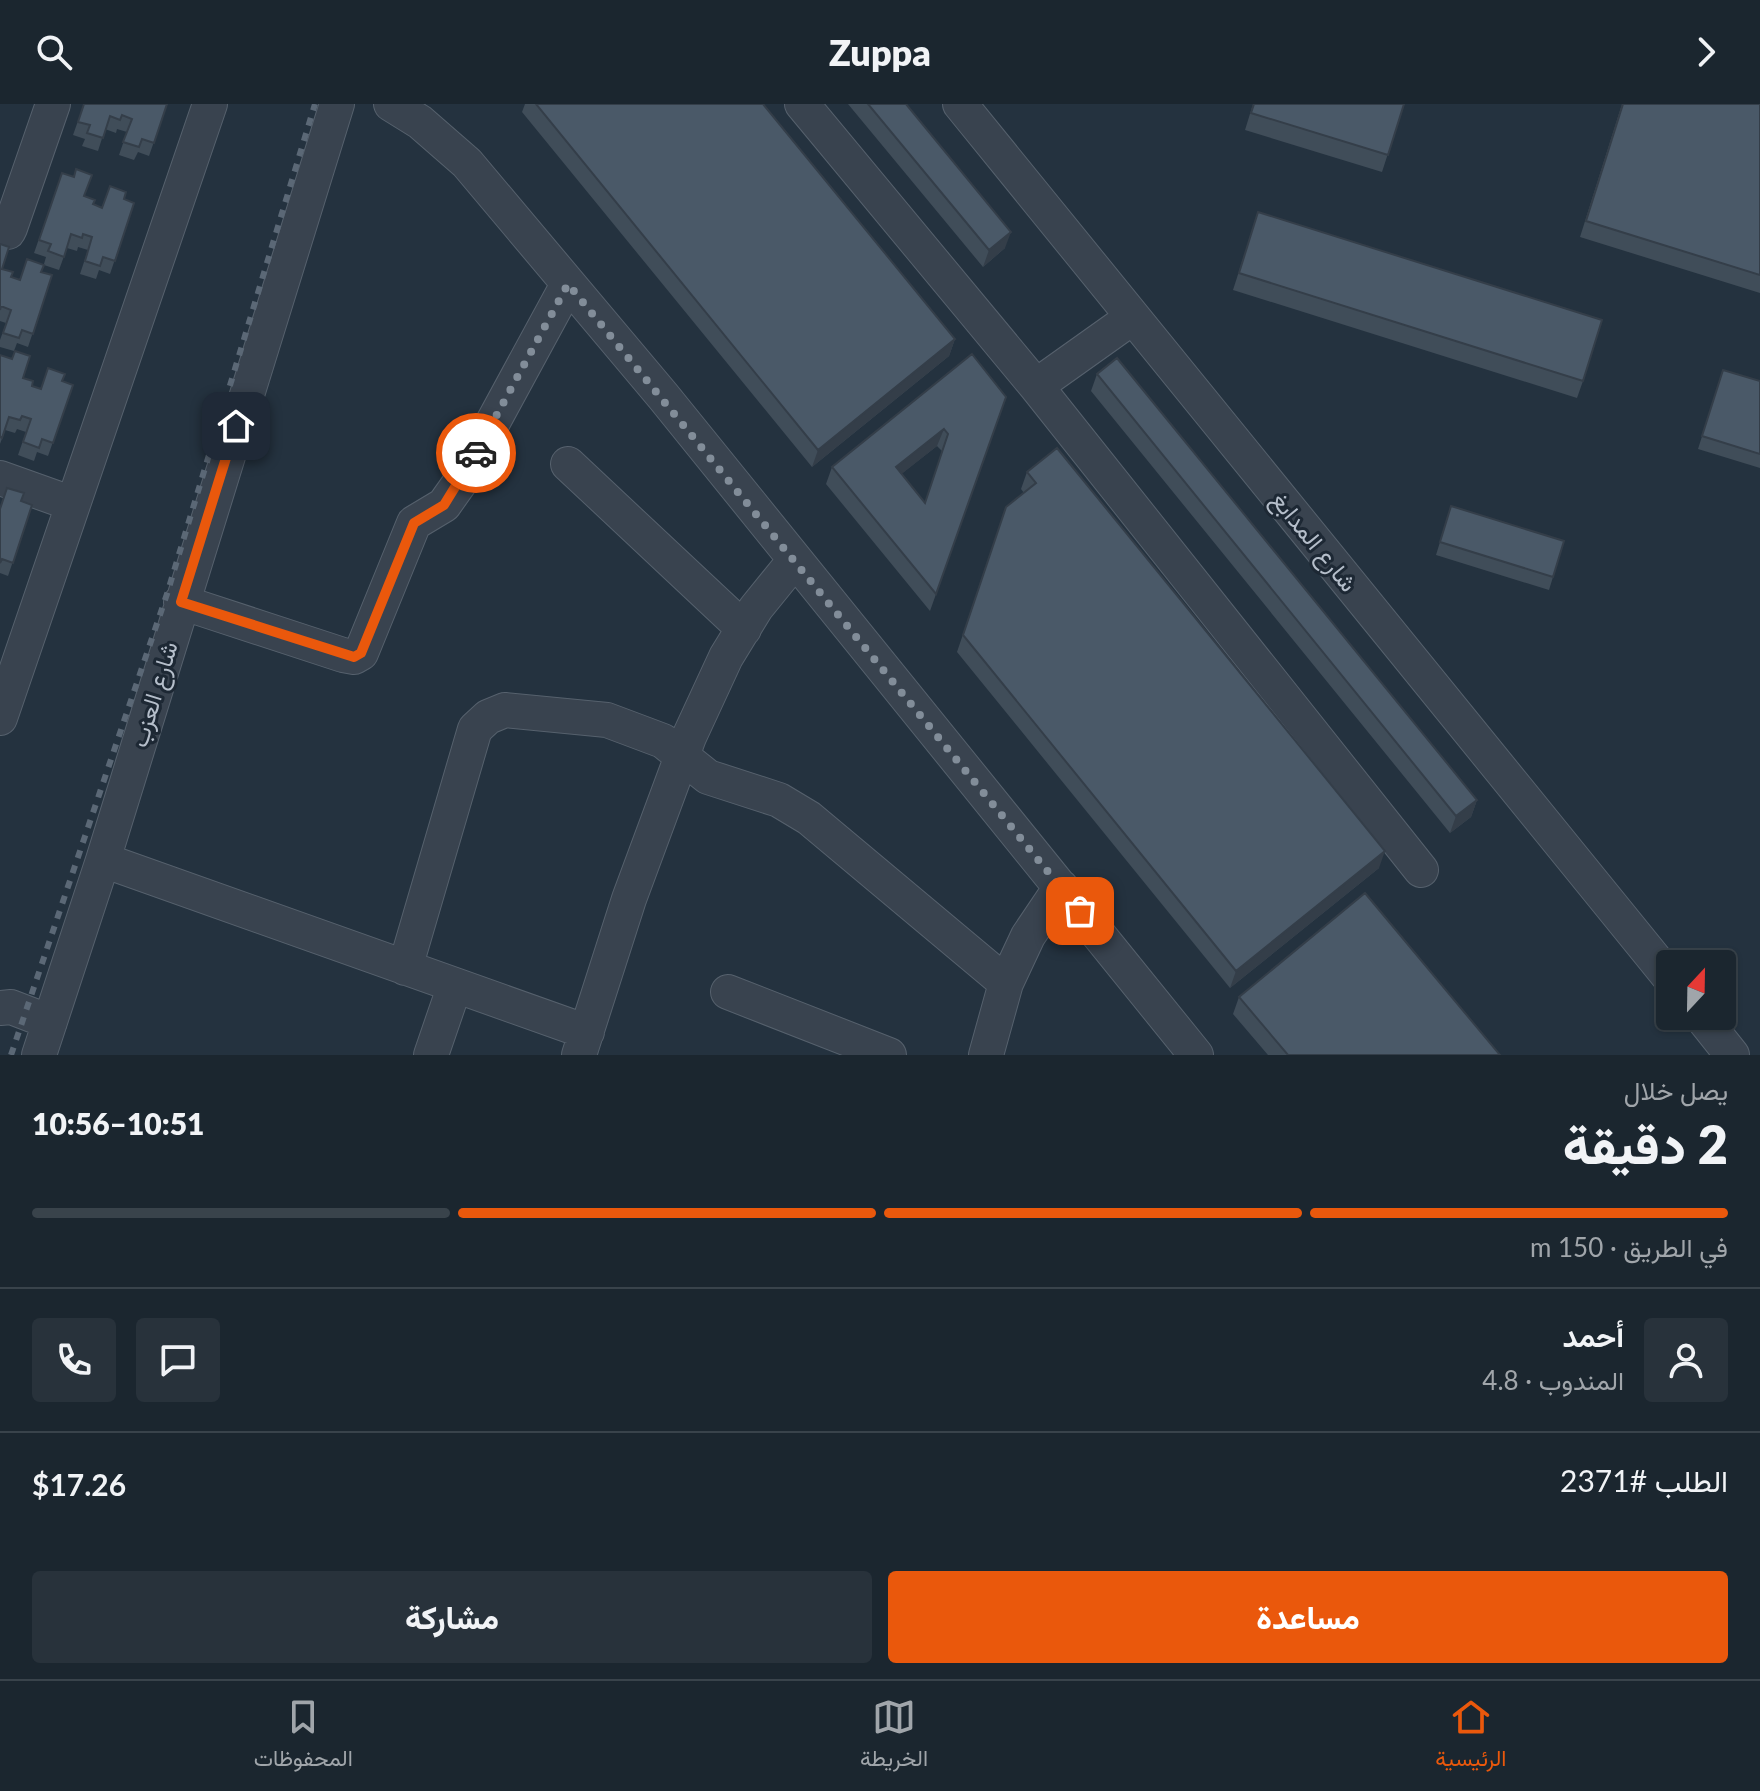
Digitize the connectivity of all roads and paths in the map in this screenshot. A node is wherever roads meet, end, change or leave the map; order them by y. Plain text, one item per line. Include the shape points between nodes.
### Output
1 (53, 104) edge
2 (210, 104) edge
3 (337, 104) edge
4 (391, 104) edge
5 (802, 104) edge
6 (960, 104) edge
7 (0, 231) edge
8 (568, 284) junction
9 (1133, 317) junction
10 (1036, 386) junction
11 (568, 464) dead end
12 (0, 478) edge
13 (73, 504) junction
14 (795, 560) junction
15 (181, 602) junction
16 (744, 629) junction
17 (0, 718) edge
18 (681, 759) junction
19 (103, 860) junction
20 (1421, 870) dead end
21 (1061, 887) junction
22 (1656, 961) edge
23 (405, 968) junction
24 (1006, 983) junction
25 (455, 985) junction
26 (728, 992) dead end
27 (0, 1008) edge
28 (50, 1022) junction
29 (1712, 1030) edge
30 (583, 1044) edge
31 (39, 1055) edge
32 (431, 1055) edge
33 (889, 1055) edge
34 (986, 1055) edge
35 (1196, 1055) edge
36 (1732, 1055) edge

1 - 7 street via 10,228
2 - 13 street
3 - 15 street, شارع العزب
4 - 8 street via 454,148
5 - 10 street
6 - 9 street, شارع المدابغ
8 - 14 street
8 - 15 street via 461,481 444,505 414,523 361,653 343,655
9 - 10 street
9 - 22 street, شارع المدابغ
10 - 20 street
11 - 16 street
12 - 13 street
13 - 17 street
14 - 16 street
14 - 21 street
15 - 19 street, شارع العزب
16 - 18 street
18 - 23 street via 663,741 607,720 505,710 488,717 475,729
18 - 24 street via 708,777 779,800 809,818
18 - 30 street
19 - 23 street
19 - 28 street, شارع العزب
21 - 24 street via 1028,936
21 - 35 street
23 - 25 street
24 - 34 street
25 - 30 street
25 - 32 street
26 - 33 street
27 - 28 street
28 - 31 street, شارع العزب
29 - 36 street

